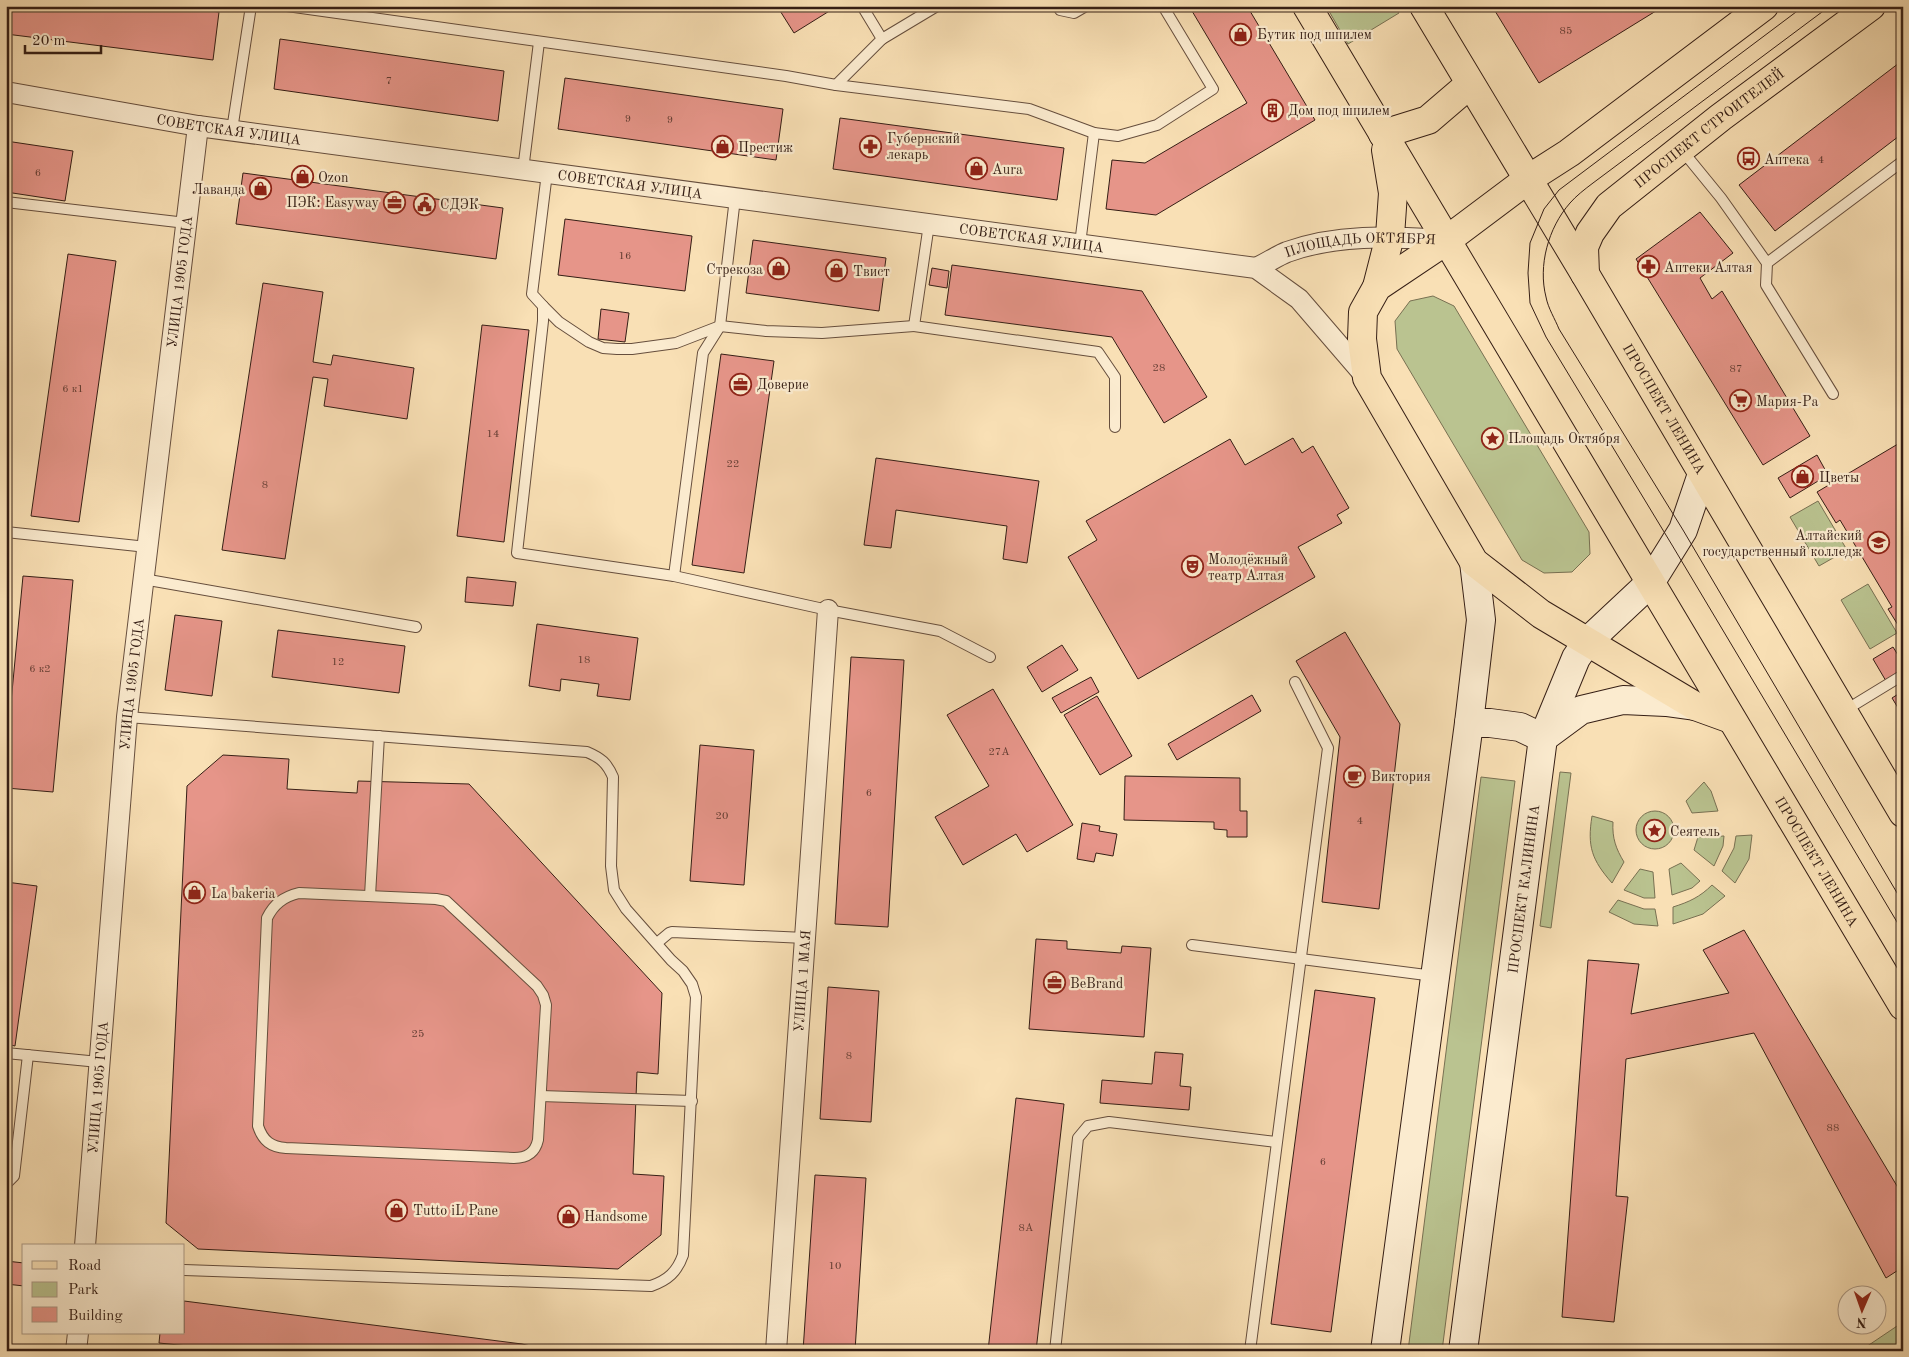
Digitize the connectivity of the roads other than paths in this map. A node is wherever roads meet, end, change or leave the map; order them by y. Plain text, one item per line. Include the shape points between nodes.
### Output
1 (251, 6) edge
2 (287, 6) edge
3 (862, 6) edge
4 (937, 6) edge
5 (1058, 6) edge
6 (1086, 6) edge
7 (1163, 6) edge
8 (1307, 6) edge
9 (1424, 6) edge
10 (1764, 6) edge
11 (1872, 6) edge
12 (882, 39) junction
13 (540, 42) junction
14 (1470, 84) junction
15 (836, 85) junction
16 (6, 92) edge
17 (198, 126) junction
18 (232, 130) junction
19 (1094, 133) junction
20 (1383, 134) junction
21 (1681, 148) junction
22 (1903, 161) edge
23 (523, 170) junction
24 (548, 173) junction
25 (1527, 180) junction
26 (734, 198) junction
27 (6, 202) edge
28 (186, 224) junction
29 (929, 224) junction
30 (1390, 236) junction
31 (1446, 240) junction
32 (1080, 244) junction
33 (1767, 263) junction
34 (1256, 268) junction
35 (1585, 274) junction
36 (1377, 287) junction
37 (542, 306) junction
38 (720, 326) junction
39 (914, 326) junction
40 (1368, 378) junction
41 (1833, 394) dead end
42 (1115, 427) dead end
43 (1702, 474) junction
44 (6, 532) edge
45 (147, 547) junction
46 (1474, 562) junction
47 (674, 576) junction
48 (143, 579) junction
49 (1650, 583) junction
50 (828, 610) junction
51 (416, 627) dead end
52 (1587, 642) junction
53 (990, 657) dead end
54 (1903, 675) edge
55 (1295, 682) dead end
56 (1695, 706) junction
57 (1843, 711) junction
58 (127, 717) junction
59 (1731, 719) junction
60 (1469, 723) junction
61 (378, 736) junction
62 (1543, 738) junction
63 (1903, 813) edge
64 (370, 896) junction
65 (805, 938) junction
66 (656, 943) junction
67 (1192, 945) dead end
68 (1299, 958) junction
69 (1435, 976) junction
70 (1903, 1006) edge
71 (6, 1053) edge
72 (28, 1055) junction
73 (99, 1062) junction
74 (541, 1096) junction
75 (692, 1101) junction
76 (1276, 1142) junction
77 (6, 1184) edge
78 (85, 1244) edge
79 (185, 1270) edge
80 (78, 1334) edge
81 (76, 1351) edge
82 (776, 1351) edge
83 (1055, 1351) edge
84 (1250, 1351) edge
85 (1385, 1351) edge
86 (1463, 1351) edge

1 - 18 lane
2 - 13 lane
3 - 12 lane
4 - 12 lane
5 - 6 lane via 1060,10 1074,13
7 - 19 lane via 1213,89 1157,125 1118,136
8 - 20 main road, ПРОСПЕКТ ЛЕНИНА
9 - 14 main road, ПРОСПЕКТ ЛЕНИНА
10 - 25 main road via 1569,153
11 - 21 main road, ПРОСПЕКТ СТРОИТЕЛЕЙ
12 - 15 lane
13 - 15 lane
13 - 23 lane
14 - 20 main road via 1428,120
14 - 25 main road, ПРОСПЕКТ ЛЕНИНА
15 - 19 lane via 1030,109
16 - 17 street, СОВЕТСКАЯ УЛИЦА
17 - 18 street, СОВЕТСКАЯ УЛИЦА
17 - 28 street, УЛИЦА 1905 ГОДА
18 - 23 street, СОВЕТСКАЯ УЛИЦА
19 - 32 lane
20 - 30 main road, ПРОСПЕКТ ЛЕНИНА via 1393,193
20 - 31 main road, ПРОСПЕКТ ЛЕНИНА
21 - 33 lane
21 - 35 main road, ПРОСПЕКТ СТРОИТЕЛЕЙ via 1609,206 1584,247
22 - 33 lane
23 - 24 street, СОВЕТСКАЯ УЛИЦА
24 - 26 street, СОВЕТСКАЯ УЛИЦА
24 - 37 lane via 532,294
25 - 31 main road
25 - 35 main road, ПРОСПЕКТ ЛЕНИНА
26 - 29 street, СОВЕТСКАЯ УЛИЦА
26 - 38 lane
27 - 28 lane
28 - 45 street, УЛИЦА 1905 ГОДА
29 - 32 street, СОВЕТСКАЯ УЛИЦА
29 - 39 lane
30 - 31 street, ПЛОЩАДЬ ОКТЯБРЯ
30 - 34 street, ПЛОЩАДЬ ОКТЯБРЯ via 1336,240 1287,252
30 - 36 main road, ПРОСПЕКТ ЛЕНИНА
31 - 36 main road, ПЛОЩАДЬ ОКТЯБРЯ
31 - 49 main road, ПРОСПЕКТ ЛЕНИНА
32 - 34 street, СОВЕТСКАЯ УЛИЦА
33 - 41 lane via 1766,286
34 - 40 street, ПЛОЩАДЬ ОКТЯБРЯ via 1299,299
35 - 43 main road, ПРОСПЕКТ ЛЕНИНА
36 - 40 main road, ПЛОЩАДЬ ОКТЯБРЯ via 1363,312 1362,339
37 - 38 lane via 559,322 603,348 647,348 676,343
37 - 47 lane via 543,321 516,552
38 - 39 lane via 822,332
38 - 47 lane via 703,353
39 - 42 lane via 1098,352 1115,377
40 - 46 main road, ПЛОЩАДЬ ОКТЯБРЯ
43 - 49 main road, ПРОСПЕКТ КАЛИНИНА via 1683,530
43 - 57 main road, ПРОСПЕКТ ЛЕНИНА
44 - 45 lane
45 - 48 street, УЛИЦА 1905 ГОДА
46 - 52 main road, ПЛОЩАДЬ ОКТЯБРЯ via 1541,614
46 - 60 main road via 1481,620
47 - 50 lane
48 - 51 lane
48 - 58 street, УЛИЦА 1905 ГОДА
49 - 52 main road, ПРОСПЕКТ КАЛИНИНА
49 - 59 main road, ПРОСПЕКТ ЛЕНИНА
50 - 53 lane via 940,631
50 - 65 street, УЛИЦА 1 МАЯ
52 - 56 main road
52 - 62 main road, ПРОСПЕКТ КАЛИНИНА via 1576,658
54 - 57 lane
55 - 68 lane via 1328,748
56 - 59 main road
56 - 62 main road via 1623,700 1581,710
57 - 63 main road, ПРОСПЕКТ ЛЕНИНА
58 - 61 lane
58 - 73 street, УЛИЦА 1905 ГОДА
59 - 70 main road, ПРОСПЕКТ ЛЕНИНА
60 - 62 main road via 1520,727
60 - 69 main road
61 - 64 lane
61 - 66 lane via 587,752 600,758 613,777 611,866 614,890
62 - 86 main road, ПРОСПЕКТ КАЛИНИНА
64 - 74 lane via 446,901 537,986 546,1004
64 - 74 lane via 299,893 281,900 267,918 258,1126 261,1135 277,1148 523,1158 536,1146
65 - 66 lane via 672,932
65 - 82 street, УЛИЦА 1 МАЯ
66 - 75 lane via 683,971 696,997
67 - 68 lane
68 - 69 lane
68 - 76 lane
69 - 85 main road
71 - 72 lane
72 - 73 lane
72 - 77 lane via 14,1176
73 - 78 street, УЛИЦА 1905 ГОДА
74 - 75 lane
75 - 79 lane via 683,1255 672,1275 663,1282 651,1286
76 - 83 lane via 1109,1122 1088,1126 1078,1138
76 - 84 lane
80 - 81 street

